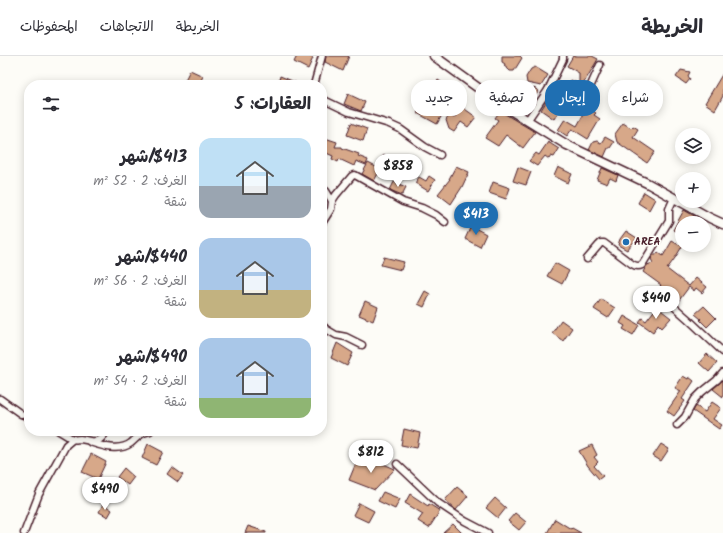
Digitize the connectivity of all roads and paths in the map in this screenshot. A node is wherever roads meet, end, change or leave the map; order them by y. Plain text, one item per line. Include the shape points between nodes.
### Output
1 (322, 56) edge
2 (434, 56) edge
3 (563, 56) edge
4 (600, 65) dead end
5 (315, 80) edge
6 (553, 80) edge
7 (593, 80) edge
8 (545, 94) edge
9 (327, 101) edge
10 (527, 121) junction
11 (440, 155) dead end
12 (327, 193) edge
13 (674, 198) junction
14 (332, 201) junction
15 (327, 215) edge
16 (445, 222) dead end
17 (723, 224) edge
18 (587, 259) dead end
19 (662, 296) dead end
20 (327, 330) edge
21 (362, 345) dead end
22 (723, 352) edge
23 (723, 373) edge
24 (0, 399) edge
25 (24, 415) edge
26 (677, 425) dead end
27 (68, 436) edge
28 (103, 436) edge
29 (137, 436) edge
30 (73, 439) junction
31 (90, 442) junction
32 (397, 464) dead end
33 (24, 533) edge
34 (488, 533) edge

1 - 5 street
2 - 10 street
3 - 6 street
4 - 7 street
8 - 10 street
9 - 11 street via 349,112 400,129
10 - 13 street via 568,145
12 - 14 street
13 - 17 street
13 - 18 street via 669,209 669,221 642,265 632,264 604,243
14 - 15 street
14 - 16 street via 355,175 403,202 436,215
19 - 22 street
20 - 21 street
23 - 26 street via 702,392
24 - 25 street
27 - 30 street
28 - 31 street via 97,442
29 - 31 street via 125,446 109,447
30 - 31 street
30 - 33 street via 66,445 39,494
32 - 34 street via 438,502

